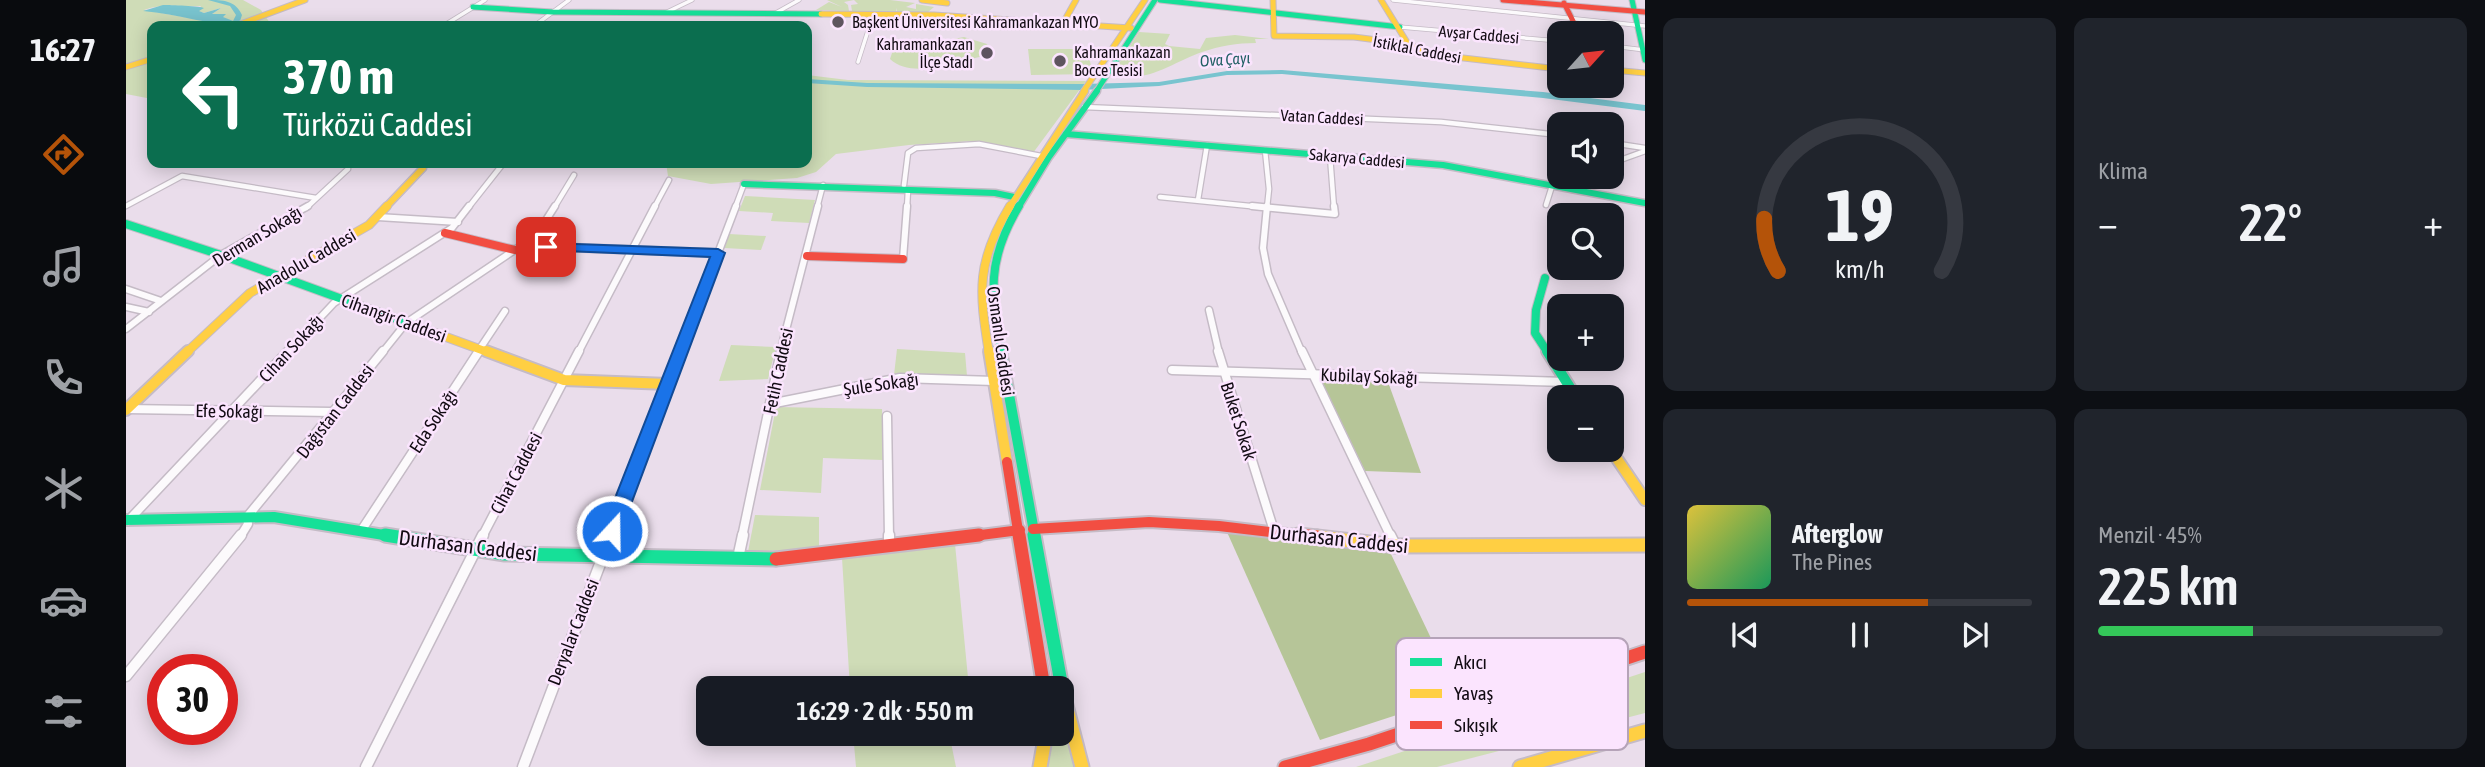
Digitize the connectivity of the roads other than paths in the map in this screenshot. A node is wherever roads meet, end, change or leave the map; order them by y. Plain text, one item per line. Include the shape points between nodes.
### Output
1 (305, 0) edge
2 (485, 0) edge
3 (569, 0) edge
4 (692, 0) edge
5 (799, 0) edge
6 (922, 0) edge
7 (1076, 0) edge
8 (1145, 0) edge
9 (1158, 0) edge
10 (1273, 0) edge
11 (1381, 0) edge
12 (1393, 0) edge
13 (1503, 0) edge
14 (1523, 0) edge
15 (1424, 1) edge
16 (1511, 1) edge
17 (948, 2) edge
18 (1563, 3) edge
19 (1226, 4) edge
20 (473, 7) junction
21 (1638, 9) edge
22 (552, 12) junction
23 (1516, 12) junction
24 (666, 13) junction
25 (1273, 13) junction
26 (774, 14) junction
27 (873, 15) junction
28 (934, 15) junction
29 (1519, 18) dead end
30 (1571, 18) junction
31 (250, 21) edge
32 (451, 21) edge
33 (540, 21) edge
34 (1573, 21) edge
35 (1062, 25) junction
36 (1641, 26) edge
37 (1400, 27) junction
38 (1131, 30) junction
39 (1547, 40) edge
40 (1408, 44) junction
41 (1624, 49) edge
42 (1644, 53) edge
43 (147, 61) edge
44 (858, 62) dead end
45 (126, 68) edge
46 (1547, 68) edge
47 (1624, 72) edge
48 (1645, 73) edge
49 (1091, 91) junction
50 (1084, 107) junction
51 (1066, 134) junction
52 (1547, 134) edge
53 (1207, 145) junction
54 (1624, 146) edge
55 (1265, 150) junction
56 (1645, 150) edge
57 (1041, 156) junction
58 (1329, 156) junction
59 (1624, 158) edge
60 (348, 168) edge
61 (423, 168) dead end
62 (500, 168) edge
63 (574, 175) dead end
64 (669, 180) dead end
65 (744, 184) joint
66 (823, 185) junction
67 (1547, 185) edge
68 (1022, 186) junction
69 (906, 187) junction
70 (1551, 189) edge
71 (1568, 189) edge
72 (1014, 197) junction
73 (1160, 197) dead end
74 (316, 198) junction
75 (1198, 200) junction
76 (1645, 204) edge
77 (1546, 205) dead end
78 (126, 206) edge
79 (1267, 207) junction
80 (378, 217) junction
81 (458, 222) junction
82 (126, 224) edge
83 (445, 233) junction
84 (633, 249) junction
85 (515, 250) junction
86 (718, 253) junction
87 (221, 255) junction
88 (807, 256) junction
89 (903, 260) joint
90 (277, 275) junction
91 (1545, 278) dead end
92 (126, 289) edge
93 (340, 298) junction
94 (162, 301) junction
95 (126, 307) edge
96 (1209, 310) dead end
97 (505, 311) dead end
98 (149, 312) junction
99 (405, 323) junction
100 (126, 330) edge
101 (480, 349) junction
102 (1172, 370) dead end
103 (1223, 372) junction
104 (1312, 375) junction
105 (564, 380) junction
106 (994, 381) junction
107 (1566, 382) junction
108 (668, 384) junction
109 (1568, 385) edge
110 (770, 404) junction
111 (127, 410) edge
112 (233, 411) junction
113 (331, 412) junction
114 (887, 416) dead end
115 (1619, 462) edge
116 (1645, 500) edge
117 (247, 516) junction
118 (127, 521) edge
119 (1033, 528) junction
120 (1020, 530) junction
121 (361, 531) junction
122 (1274, 531) junction
123 (1645, 545) edge
124 (889, 546) junction
125 (1396, 546) junction
126 (475, 550) junction
127 (603, 555) junction
128 (738, 558) junction
129 (1645, 652) edge
130 (1628, 658) edge
131 (126, 676) edge
132 (1042, 676) edge
133 (1060, 676) edge
134 (1645, 731) edge
135 (1396, 735) edge
136 (1074, 736) edge
137 (1628, 736) edge
138 (1044, 746) edge
139 (1579, 750) edge
140 (366, 767) edge
141 (523, 767) edge
142 (1040, 767) edge
143 (1082, 767) edge
144 (1285, 767) edge
145 (1520, 767) edge

1 - 31 main road
2 - 20 street
3 - 22 street
4 - 24 street
5 - 26 street
6 - 17 main road
7 - 35 main road
8 - 38 main road, Osmanlı Caddesi
9 - 19 main road
9 - 38 main road, Osmanlı Caddesi
10 - 25 main road
11 - 37 main road
12 - 15 street
13 - 16 main road
14 - 18 main road
15 - 23 street
16 - 18 main road
16 - 23 street
17 - 28 main road
18 - 21 main road
18 - 30 main road
19 - 25 main road
20 - 22 main road
20 - 32 street
21 - 36 main road
22 - 24 main road
22 - 33 street
23 - 29 street
23 - 30 street
24 - 26 main road
25 - 37 main road
25 - 40 main road, İstiklal Caddesi via 1274,36
26 - 27 main road
27 - 28 main road
27 - 44 street
28 - 35 main road
30 - 34 main road
30 - 36 street
35 - 38 main road
36 - 42 main road
37 - 39 street, Avşar Caddesi
37 - 40 main road
38 - 49 main road, Osmanlı Caddesi
40 - 46 main road, İstiklal Caddesi via 1429,54
41 - 42 street
43 - 45 main road
47 - 48 main road
49 - 50 main road, Osmanlı Caddesi
49 - 57 main road, Osmanlı Caddesi
50 - 51 main road, Osmanlı Caddesi
50 - 52 street, Vatan Caddesi via 1460,124
51 - 53 main road, Sakarya Caddesi
51 - 119 main road, Osmanlı Caddesi via 1006,228 992,279
53 - 55 main road, Sakarya Caddesi
53 - 75 street
54 - 56 street
55 - 58 main road, Sakarya Caddesi
55 - 79 street
56 - 59 street
57 - 68 main road, Osmanlı Caddesi
57 - 69 street via 979,144 916,148 908,153
58 - 67 main road, Sakarya Caddesi via 1452,167
58 - 79 street via 1335,214
60 - 74 street, Derman Sokağı
61 - 80 main road, Anadolu Caddesi
62 - 81 street, Cihan Sokağı
63 - 85 street, Dağıstan Caddesi via 541,228
64 - 84 street, Cihat Caddesi
65 - 66 main road
65 - 86 street, Deryalar Caddesi
66 - 69 main road
66 - 88 street, Fetih Caddesi
68 - 69 main road
68 - 72 main road, Osmanlı Caddesi
69 - 72 main road
69 - 89 street
70 - 77 street
71 - 76 main road, Sakarya Caddesi
72 - 106 main road, Osmanlı Caddesi via 990,244 983,274 983,314
73 - 75 street
74 - 78 street via 182,176
74 - 87 street, Derman Sokağı via 295,216
75 - 79 street
79 - 104 street via 1263,248 1268,274
80 - 81 street
80 - 90 main road, Anadolu Caddesi
81 - 83 street, Cihan Sokağı
82 - 87 main road, Cihangir Caddesi
83 - 85 main road
83 - 93 street, Cihan Sokağı
84 - 85 main road
84 - 86 main road
84 - 105 street, Cihat Caddesi
85 - 99 street, Dağıstan Caddesi
86 - 108 street, Deryalar Caddesi
87 - 90 main road, Cihangir Caddesi
87 - 94 street, Derman Sokağı
88 - 89 main road
88 - 110 street, Fetih Caddesi
90 - 93 main road, Cihangir Caddesi
90 - 111 main road, Anadolu Caddesi via 250,293
91 - 107 main road via 1535,333
92 - 94 street
93 - 99 main road, Cihangir Caddesi
93 - 112 street, Cihan Sokağı
94 - 98 street, Derman Sokağı
95 - 98 street
96 - 103 street, Buket Sokak
97 - 101 street, Eda Sokağı
98 - 100 street, Derman Sokağı
99 - 101 main road, Cihangir Caddesi
99 - 113 street, Dağıstan Caddesi
101 - 105 main road, Cihangir Caddesi
101 - 121 street, Eda Sokağı
102 - 103 street, Kubilay Sokağı
103 - 104 street, Kubilay Sokağı
103 - 122 street, Buket Sokak
104 - 107 street, Kubilay Sokağı
104 - 125 street
105 - 108 main road, Cihangir Caddesi
105 - 126 street, Cihat Caddesi
106 - 110 street, Şule Sokağı via 900,378
106 - 120 main road, Osmanlı Caddesi
107 - 109 main road
108 - 127 street, Deryalar Caddesi
110 - 128 street, Fetih Caddesi
111 - 112 street, Efe Sokağı
112 - 113 street, Efe Sokağı
112 - 118 street, Cihan Sokağı
113 - 117 street, Dağıstan Caddesi
114 - 124 street
115 - 116 main road
117 - 118 main road, Durhasan Caddesi
117 - 121 main road, Durhasan Caddesi via 297,519
117 - 131 street, Dağıstan Caddesi via 245,530
119 - 122 main road, Durhasan Caddesi via 1149,522
119 - 133 main road, Osmanlı Caddesi
120 - 124 main road, Durhasan Caddesi
120 - 132 main road, Osmanlı Caddesi
121 - 126 main road, Durhasan Caddesi
122 - 125 main road, Durhasan Caddesi
123 - 125 main road, Durhasan Caddesi
124 - 128 main road, Durhasan Caddesi via 800,558
126 - 127 main road, Durhasan Caddesi
126 - 140 street, Cihat Caddesi
127 - 128 main road, Durhasan Caddesi
127 - 141 street, Deryalar Caddesi
129 - 130 main road
134 - 137 main road
135 - 144 main road
136 - 143 main road, Osmanlı Caddesi
138 - 142 main road
139 - 145 main road

